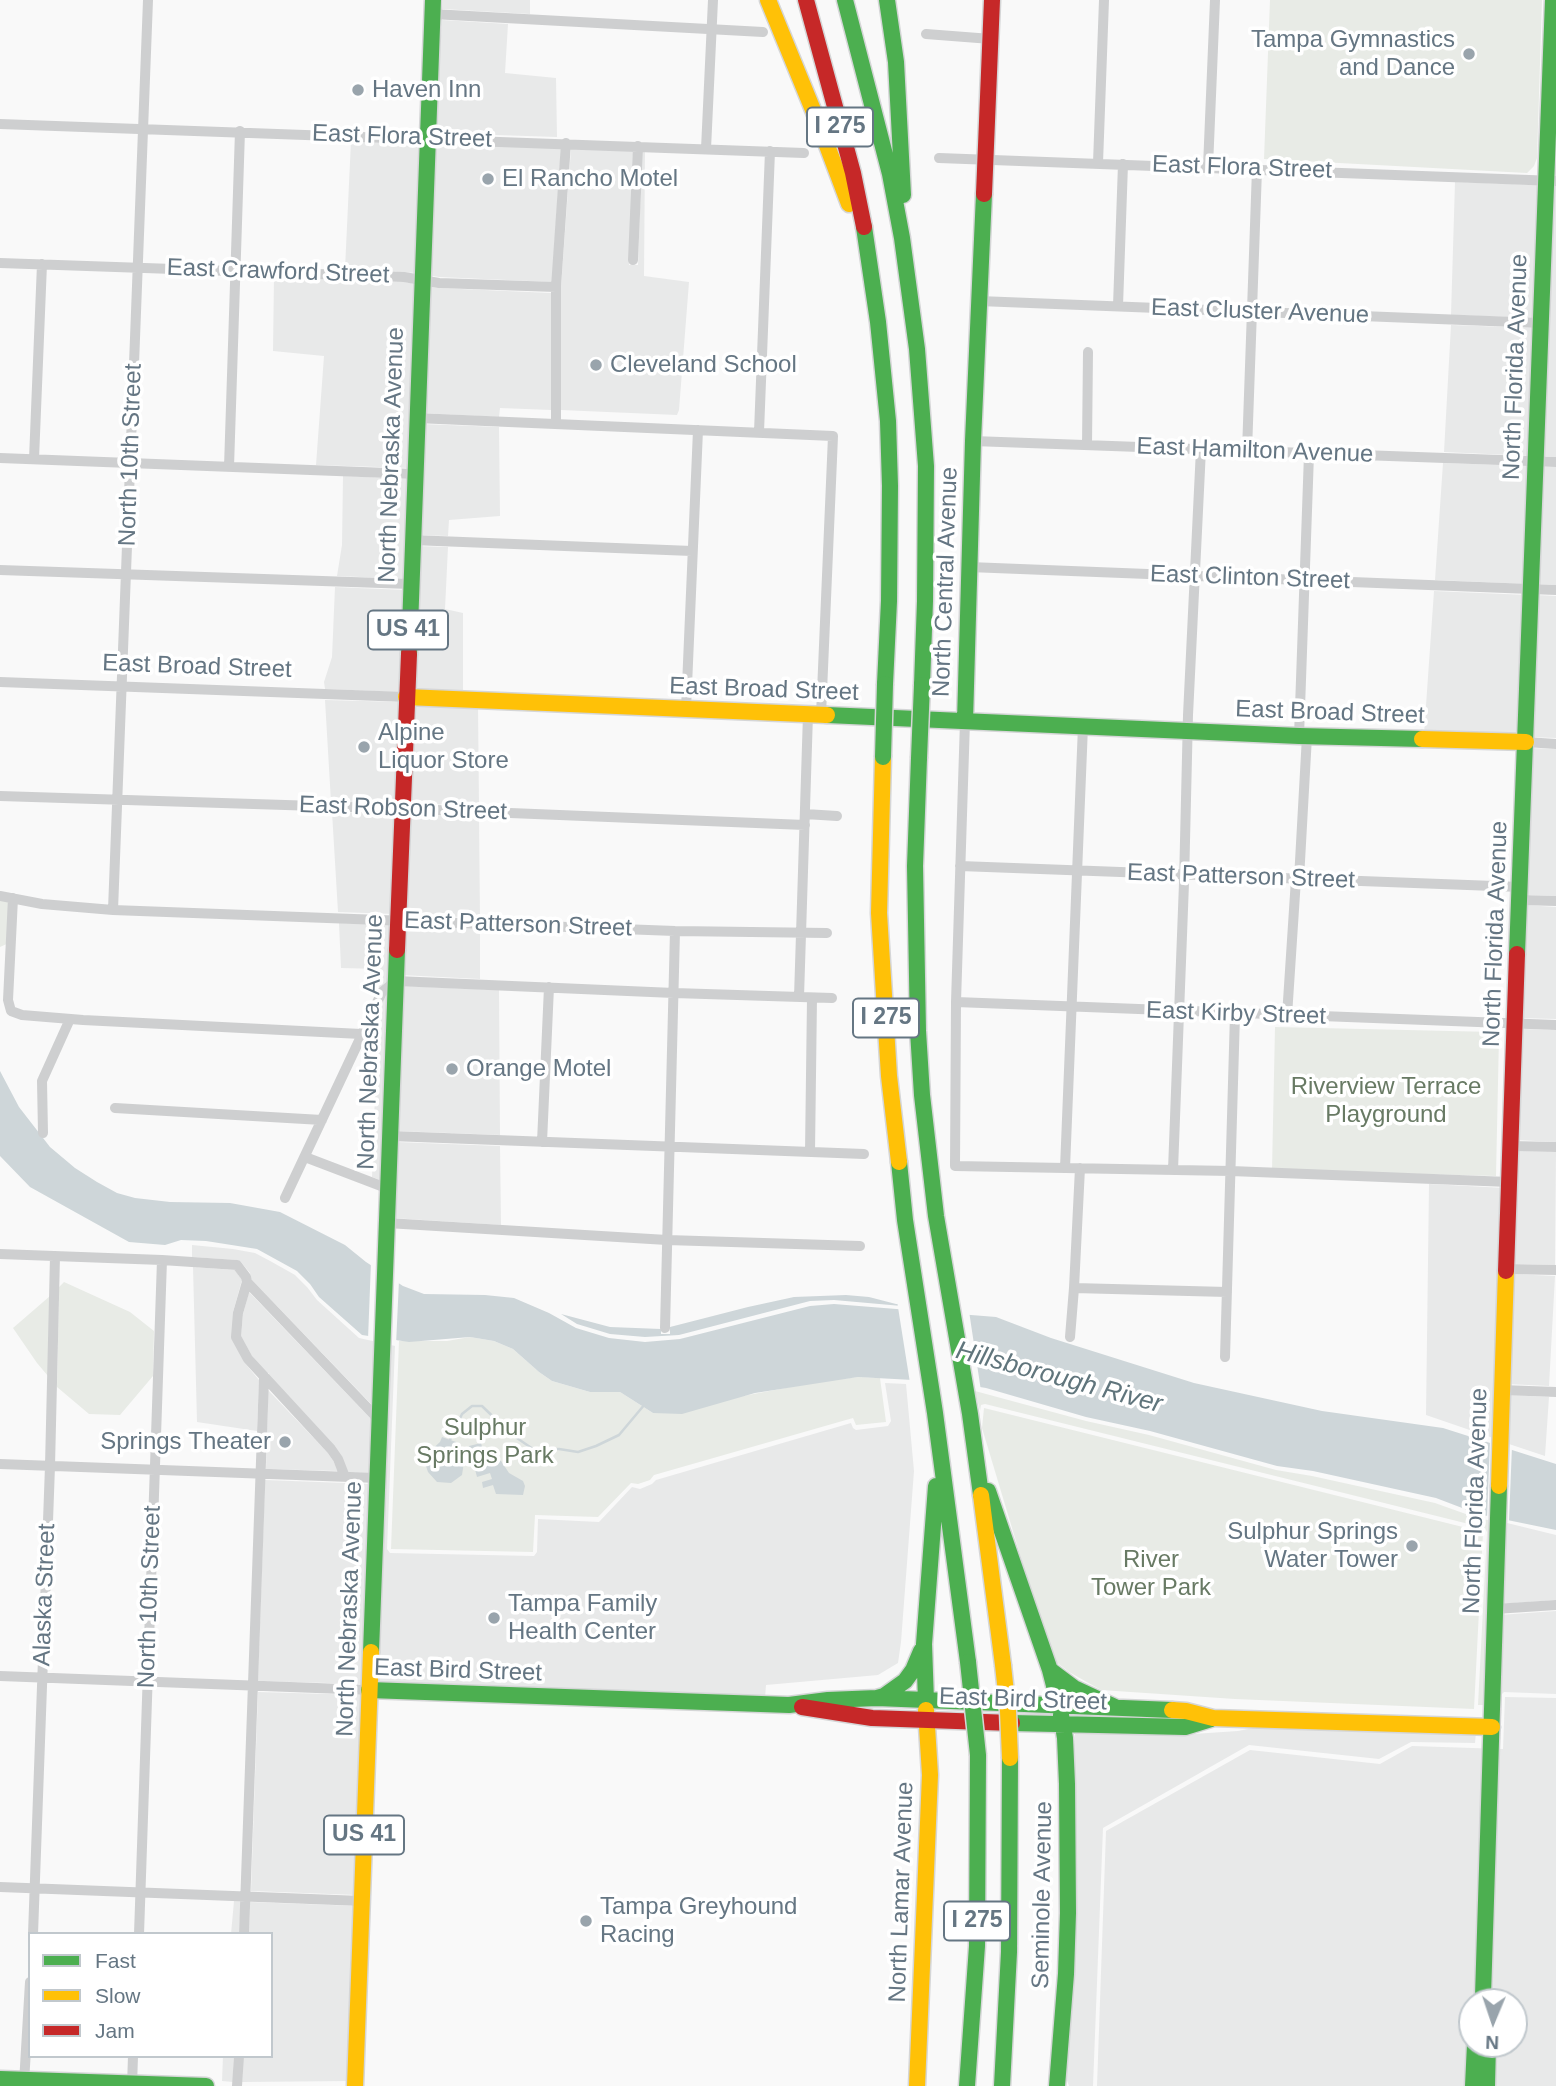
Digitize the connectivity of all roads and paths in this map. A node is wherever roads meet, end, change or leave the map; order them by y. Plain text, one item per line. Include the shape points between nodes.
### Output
1 (148, 0) edge
2 (713, 0) edge
3 (768, 0) edge
4 (806, 0) edge
5 (845, 0) edge
6 (887, 0) edge
7 (992, 0) edge
8 (1104, 0) edge
9 (1215, 0) edge
10 (1553, 0) edge
11 (433, 7) edge
12 (712, 30) junction
13 (763, 32) dead end
14 (926, 34) dead end
15 (991, 39) junction
16 (0, 124) edge
17 (144, 128) junction
18 (240, 131) junction
19 (427, 138) junction
20 (566, 143) junction
21 (638, 146) junction
22 (706, 149) junction
23 (770, 151) junction
24 (804, 153) dead end
25 (939, 158) dead end
26 (985, 160) junction
27 (1098, 163) junction
28 (1124, 164) junction
29 (1208, 167) junction
30 (1257, 169) junction
31 (1550, 180) edge
32 (902, 238) junction
33 (869, 255) junction
34 (633, 260) dead end
35 (0, 263) edge
36 (42, 264) junction
37 (139, 267) junction
38 (234, 271) junction
39 (422, 279) junction
40 (556, 287) junction
41 (979, 301) junction
42 (1118, 306) junction
43 (1252, 313) junction
44 (1540, 323) junction
45 (1088, 352) dead end
46 (416, 418) junction
47 (556, 424) junction
48 (698, 430) junction
49 (760, 432) junction
50 (973, 441) junction
51 (1087, 445) junction
52 (1201, 449) junction
53 (1247, 451) junction
54 (1309, 454) junction
55 (0, 458) edge
56 (34, 459) junction
57 (1536, 461) junction
58 (1556, 462) edge
59 (131, 463) junction
60 (229, 467) junction
61 (414, 474) junction
62 (412, 540) junction
63 (692, 551) junction
64 (969, 567) junction
65 (0, 569) edge
66 (127, 574) junction
67 (1194, 576) junction
68 (1305, 581) junction
69 (410, 584) junction
70 (1532, 589) junction
71 (1556, 590) edge
72 (0, 682) edge
73 (122, 687) junction
74 (406, 697) junction
75 (686, 709) junction
76 (814, 714) junction
77 (965, 721) junction
78 (1083, 726) junction
79 (1187, 730) junction
80 (1303, 736) junction
81 (1526, 742) junction
82 (1556, 744) edge
83 (0, 796) edge
84 (117, 800) junction
85 (402, 808) junction
86 (837, 816) dead end
87 (805, 820) junction
88 (960, 866) junction
89 (1078, 870) junction
90 (1184, 874) junction
91 (1298, 879) junction
92 (1521, 893) junction
93 (0, 896) edge
94 (13, 898) junction
95 (1556, 901) edge
96 (113, 910) junction
97 (398, 919) junction
98 (675, 931) junction
99 (802, 933) junction
100 (827, 933) dead end
101 (396, 981) junction
102 (549, 987) junction
103 (674, 993) junction
104 (799, 997) junction
105 (812, 998) junction
106 (832, 998) dead end
107 (956, 1002) junction
108 (1072, 1007) junction
109 (1178, 1012) junction
110 (1235, 1014) junction
111 (1287, 1016) junction
112 (70, 1019) junction
113 (1515, 1024) junction
114 (1556, 1025) edge
115 (361, 1034) junction
116 (115, 1108) dead end
117 (321, 1120) junction
118 (43, 1133) dead end
119 (391, 1136) junction
120 (542, 1142) junction
121 (1511, 1146) junction
122 (1556, 1147) edge
123 (669, 1148) junction
124 (810, 1152) junction
125 (864, 1154) dead end
126 (304, 1157) junction
127 (1065, 1168) junction
128 (1080, 1168) junction
129 (1173, 1170) junction
130 (1231, 1171) junction
131 (1509, 1182) junction
132 (389, 1189) junction
133 (285, 1198) dead end
134 (387, 1223) junction
135 (667, 1240) junction
136 (860, 1246) dead end
137 (0, 1254) edge
138 (55, 1256) junction
139 (162, 1260) junction
140 (1506, 1269) junction
141 (1556, 1270) edge
142 (247, 1282) junction
143 (1074, 1288) junction
144 (1227, 1292) junction
145 (665, 1328) dead end
146 (1070, 1337) dead end
147 (1225, 1357) dead end
148 (264, 1378) junction
149 (1502, 1390) junction
150 (1556, 1392) edge
151 (379, 1420) junction
152 (939, 1446) junction
153 (975, 1455) junction
154 (0, 1464) edge
155 (50, 1466) junction
156 (154, 1471) junction
157 (261, 1474) junction
158 (345, 1477) junction
159 (377, 1478) junction
160 (1556, 1605) edge
161 (1495, 1609) junction
162 (924, 1644) junction
163 (1050, 1670) junction
164 (0, 1676) edge
165 (42, 1678) junction
166 (148, 1682) junction
167 (253, 1686) junction
168 (369, 1690) junction
169 (877, 1698) junction
170 (926, 1701) junction
171 (789, 1704) junction
172 (1059, 1705) junction
173 (1115, 1707) junction
174 (1213, 1718) junction
175 (927, 1720) junction
176 (1063, 1725) junction
177 (1492, 1727) junction
178 (0, 1887) edge
179 (35, 1888) junction
180 (140, 1892) junction
181 (246, 1896) junction
182 (362, 1901) junction
183 (33, 1932) edge
184 (139, 1932) edge
185 (244, 1932) edge
186 (1483, 1988) edge
187 (28, 2016) edge
188 (133, 2058) edge
189 (239, 2058) edge
190 (1474, 2058) edge
191 (1488, 2058) edge
192 (0, 2079) edge
193 (1059, 2082) edge
194 (24, 2083) edge
195 (915, 2083) edge
196 (132, 2085) edge
197 (206, 2086) edge
198 (237, 2086) edge
199 (355, 2086) edge
200 (967, 2086) edge
201 (1002, 2086) edge
202 (1473, 2086) edge
203 (1487, 2086) edge

1 - 17 street, North 10th Street
2 - 12 street
3 - 33 main road
4 - 33 main road, I 275 via 853,173
5 - 32 main road, I 275
6 - 32 main road via 897,74
7 - 15 main road, North Central Avenue
8 - 27 street
9 - 29 street
10 - 31 main road, North Florida Avenue
11 - 12 street
11 - 19 main road, North Nebraska Avenue / US 41
12 - 13 street
12 - 22 street
14 - 15 street
15 - 26 main road, North Central Avenue
16 - 17 street, East Flora Street
17 - 18 street, East Flora Street
17 - 37 street, North 10th Street
18 - 19 street, East Flora Street
18 - 38 street
19 - 20 street, East Flora Street
19 - 39 main road, North Nebraska Avenue / US 41
20 - 21 street, East Flora Street
20 - 40 street
21 - 22 street, East Flora Street
21 - 34 street
22 - 23 street, East Flora Street
23 - 24 street, East Flora Street
23 - 49 street
25 - 26 street, East Flora Street
26 - 27 street, East Flora Street
26 - 41 main road, North Central Avenue
27 - 28 street, East Flora Street
28 - 29 street, East Flora Street
28 - 42 street
29 - 30 street, East Flora Street
30 - 31 street, East Flora Street
30 - 43 street
31 - 44 main road, North Florida Avenue
32 - 153 main road, I 275, bridge via 918,349 926,466 915,866 918,1031 936,1216
33 - 152 main road, I 275, bridge via 890,453 890,601 879,913 899,1169
35 - 36 street, East Crawford Street
36 - 37 street, East Crawford Street
36 - 56 street
37 - 38 street, East Crawford Street
37 - 59 street, North 10th Street
38 - 39 street, East Crawford Street
38 - 60 street
39 - 40 street, East Crawford Street
39 - 46 main road, North Nebraska Avenue / US 41
40 - 47 street
41 - 42 street, East Cluster Avenue
41 - 50 main road, North Central Avenue
42 - 43 street, East Cluster Avenue
43 - 44 street, East Cluster Avenue
43 - 53 street
44 - 57 main road, North Florida Avenue
45 - 51 street
46 - 47 street
46 - 61 main road, North Nebraska Avenue / US 41
47 - 48 street
48 - 49 street
48 - 63 street
49 - 76 street via 833,436
50 - 51 street, East Hamilton Avenue
50 - 64 main road, North Central Avenue
51 - 52 street, East Hamilton Avenue
52 - 53 street, East Hamilton Avenue
52 - 67 street
53 - 54 street, East Hamilton Avenue
54 - 57 street, East Hamilton Avenue
54 - 68 street
55 - 56 street
56 - 59 street
57 - 58 street, East Hamilton Avenue
57 - 70 main road, North Florida Avenue
59 - 60 street
59 - 66 street, North 10th Street
60 - 61 street
61 - 62 main road, North Nebraska Avenue / US 41
62 - 63 street
62 - 69 main road, North Nebraska Avenue / US 41
63 - 75 street
64 - 67 street, East Clinton Street
64 - 77 main road, North Central Avenue
65 - 66 street
66 - 69 street
66 - 73 street, North 10th Street
67 - 68 street, East Clinton Street
67 - 79 street
68 - 70 street, East Clinton Street
68 - 80 street
69 - 74 main road, North Nebraska Avenue / US 41
70 - 71 street, East Clinton Street
70 - 81 main road, North Florida Avenue
72 - 73 street, East Broad Street
73 - 74 street, East Broad Street
73 - 84 street, North 10th Street
74 - 75 main road, East Broad Street
74 - 85 main road, North Nebraska Avenue / US 41
75 - 76 main road, East Broad Street
76 - 77 main road, East Broad Street
76 - 87 street
77 - 78 main road, East Broad Street
77 - 88 street, North Central Avenue
78 - 79 main road, East Broad Street
78 - 89 street
79 - 80 main road, East Broad Street
79 - 90 street
80 - 81 main road, East Broad Street
80 - 91 street
81 - 82 street
81 - 92 main road, North Florida Avenue
83 - 84 street, East Robson Street
84 - 85 street, East Robson Street
84 - 96 street, North 10th Street
85 - 87 street, East Robson Street
85 - 97 main road, North Nebraska Avenue / US 41
86 - 87 street, East Robson Street
87 - 99 street
88 - 89 street, East Patterson Street
88 - 107 street, North Central Avenue
89 - 90 street, East Patterson Street
89 - 108 street
90 - 91 street, East Patterson Street
90 - 109 street
91 - 92 street, East Patterson Street
91 - 111 street
92 - 95 street, East Patterson Street
92 - 113 main road, North Florida Avenue
93 - 94 street, East Patterson Street
94 - 96 street, East Patterson Street
94 - 112 street via 11,1012
96 - 97 street, East Patterson Street
97 - 98 street, East Patterson Street
97 - 101 main road, North Nebraska Avenue / US 41
98 - 99 street, East Patterson Street
98 - 103 street
99 - 100 street, East Patterson Street
99 - 104 street
101 - 102 street
101 - 115 street via 382,992
101 - 119 main road, North Nebraska Avenue / US 41
102 - 103 street
102 - 120 street
103 - 104 street
103 - 123 street
104 - 105 street
105 - 106 street
105 - 124 street
107 - 108 street, East Kirby Street
107 - 127 street, North Central Avenue via 955,1166
108 - 109 street, East Kirby Street
108 - 127 street
109 - 110 street, East Kirby Street
109 - 129 street
110 - 111 street, East Kirby Street
110 - 130 street
111 - 113 street, East Kirby Street
112 - 115 street
112 - 118 street via 42,1081
113 - 114 street, East Kirby Street
113 - 121 main road, North Florida Avenue
115 - 117 street
116 - 117 street
117 - 126 street
119 - 120 street
119 - 132 main road, North Nebraska Avenue / US 41
120 - 123 street
121 - 122 street
121 - 131 main road, North Florida Avenue
123 - 124 street
123 - 135 street
124 - 125 street
126 - 132 street
126 - 133 street
127 - 128 street
128 - 129 street
128 - 143 street
129 - 130 street
130 - 131 street
130 - 144 street
131 - 140 main road, North Florida Avenue
132 - 134 main road, North Nebraska Avenue / US 41
134 - 135 street
134 - 151 main road, North Nebraska Avenue / US 41
135 - 136 street
135 - 145 street
137 - 138 street
138 - 139 street
138 - 155 street, Alaska Street
139 - 142 street via 237,1265
139 - 156 street, North 10th Street
140 - 141 street
140 - 149 main road, North Florida Avenue
142 - 148 street via 236,1337
142 - 151 street
143 - 144 street
143 - 146 street
144 - 147 street
148 - 157 street
148 - 158 street via 331,1449
149 - 150 street
149 - 161 main road, North Florida Avenue
151 - 159 main road, North Nebraska Avenue / US 41
152 - 162 main road
152 - 200 main road, I 275, bridge via 978,1755 977,1946
153 - 163 main road, Seminole Avenue
153 - 201 main road, I 275, bridge via 1003,1665 1010,1758 1009,1952
154 - 155 street
155 - 156 street
155 - 165 street, Alaska Street
156 - 157 street
156 - 166 street, North 10th Street
157 - 158 street
157 - 167 street
158 - 159 street
159 - 168 main road, North Nebraska Avenue / US 41
160 - 161 street
161 - 177 main road, North Florida Avenue
162 - 169 main road via 910,1676
162 - 170 main road, North Lamar Avenue
163 - 172 main road, Seminole Avenue
163 - 173 main road via 1074,1688
164 - 165 street, East Bird Street
165 - 166 street, East Bird Street
165 - 179 street, Alaska Street
166 - 167 street, East Bird Street
166 - 180 street, North 10th Street
167 - 168 street, East Bird Street
167 - 181 street
168 - 171 main road, East Bird Street
168 - 182 main road, North Nebraska Avenue / US 41
169 - 170 main road, East Bird Street
169 - 171 main road, East Bird Street
170 - 172 main road, East Bird Street
170 - 175 main road, North Lamar Avenue
171 - 175 main road, East Bird Street via 872,1718
172 - 173 main road, East Bird Street
172 - 176 main road, Seminole Avenue
173 - 174 main road, East Bird Street via 1186,1711
174 - 176 main road, East Bird Street via 1185,1727
174 - 177 main road, East Bird Street
175 - 176 main road, East Bird Street
175 - 195 main road, North Lamar Avenue via 930,1775
176 - 193 main road, Seminole Avenue via 1068,1913
177 - 186 main road, North Florida Avenue
178 - 179 street
179 - 180 street
179 - 183 street, Alaska Street
180 - 181 street
180 - 184 street, North 10th Street
181 - 182 street
181 - 185 street
182 - 199 main road, North Nebraska Avenue / US 41
187 - 194 street
188 - 196 street
189 - 198 street
190 - 202 main road
191 - 203 main road
192 - 194 main road
194 - 196 main road
196 - 197 main road

